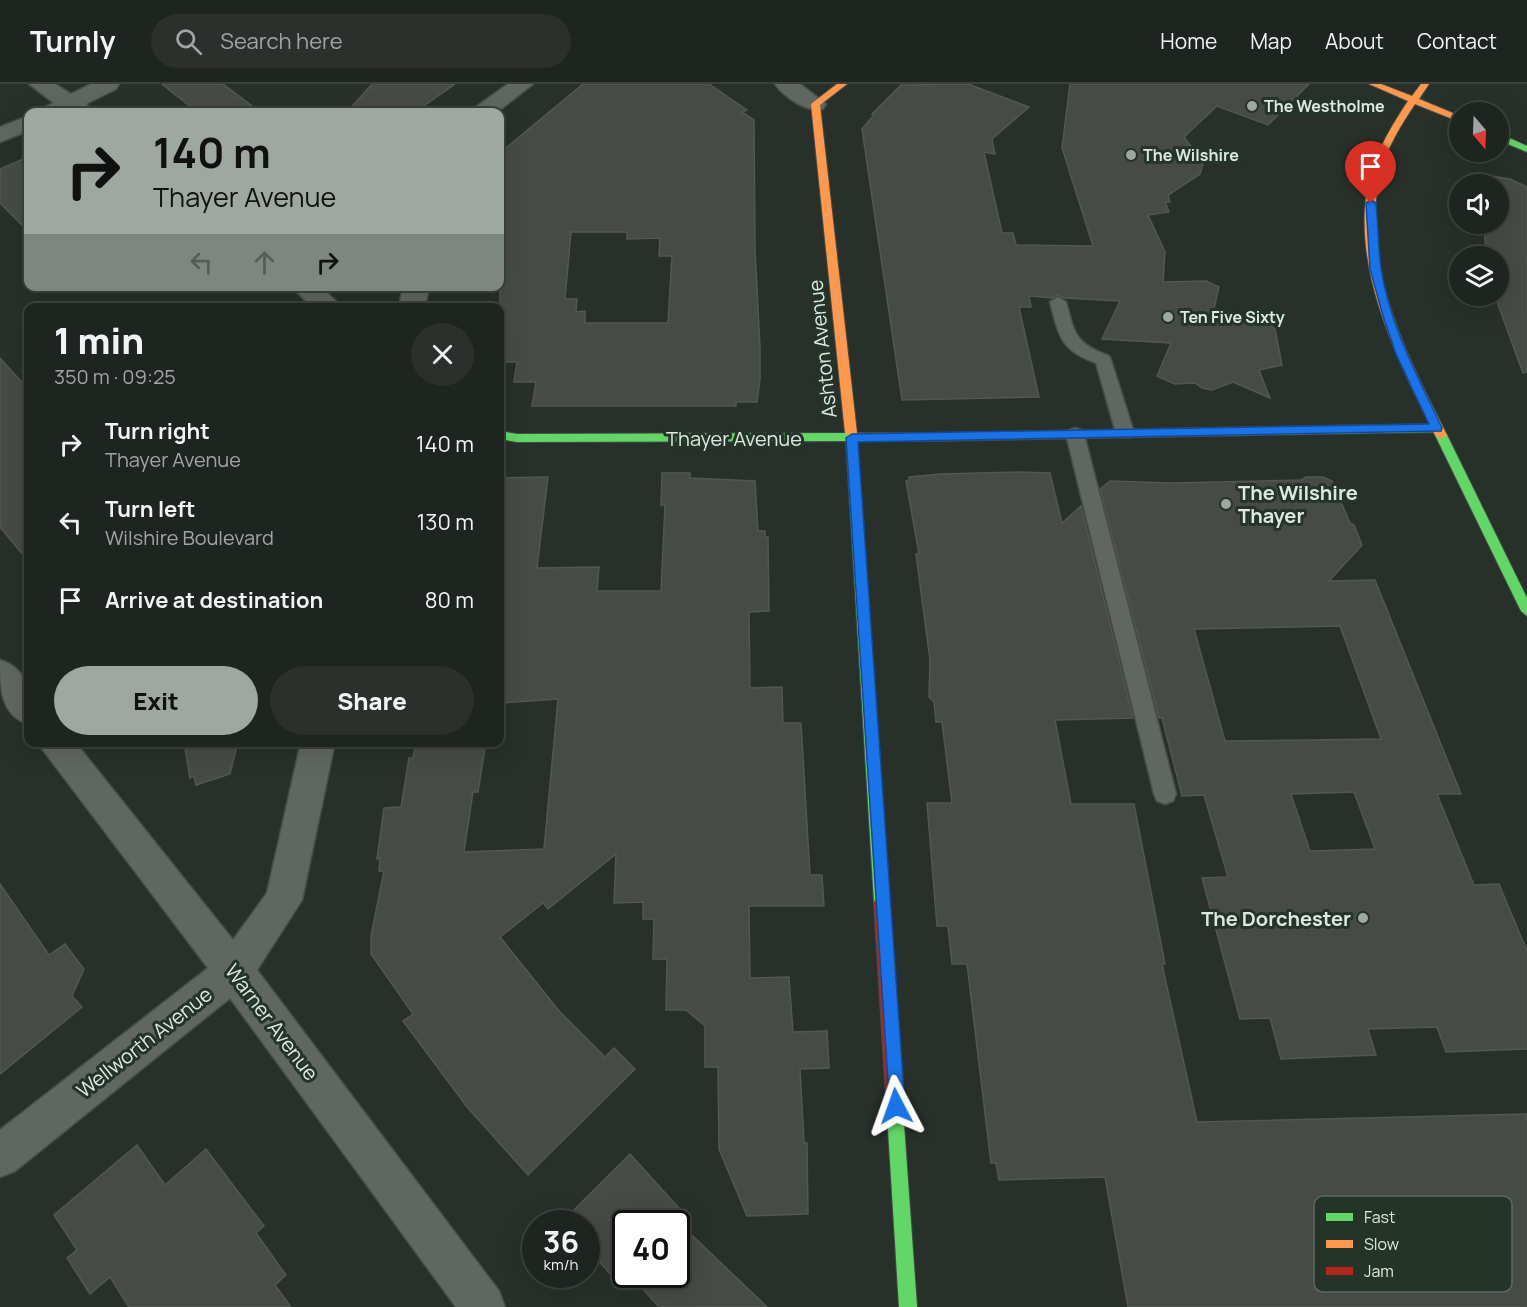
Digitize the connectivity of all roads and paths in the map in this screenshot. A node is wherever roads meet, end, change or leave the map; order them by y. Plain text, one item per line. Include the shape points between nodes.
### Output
1 (40, 84) edge
2 (108, 84) edge
3 (522, 84) edge
4 (786, 84) edge
5 (843, 84) edge
6 (1373, 84) edge
7 (1425, 84) edge
8 (1414, 99) junction
9 (815, 104) junction
10 (79, 108) edge
11 (489, 108) edge
12 (1449, 114) edge
13 (24, 125) edge
14 (0, 135) edge
15 (1509, 141) edge
16 (1527, 149) edge
17 (309, 291) edge
18 (1058, 302) dead end
19 (324, 303) edge
20 (1437, 428) junction
21 (1125, 433) junction
22 (1075, 434) junction
23 (504, 436) edge
24 (852, 438) junction
25 (1527, 611) edge
26 (0, 673) edge
27 (24, 705) edge
28 (58, 747) edge
29 (317, 747) edge
30 (1165, 794) dead end
31 (234, 971) junction
32 (0, 1156) edge
33 (483, 1307) edge
34 (908, 1307) edge

1 - 10 street
2 - 10 street
3 - 11 street
4 - 9 street
5 - 9 street
6 - 8 street
7 - 8 street
8 - 12 street
8 - 20 street via 1400,118 1378,170 1371,203 1372,235 1388,316
9 - 24 street, Ashton Avenue
13 - 14 street
15 - 16 street
17 - 19 street
18 - 21 lane via 1077,351 1103,360
20 - 21 street, Thayer Avenue
20 - 25 street
21 - 22 street, Thayer Avenue
22 - 24 street, Thayer Avenue
22 - 30 lane
23 - 24 street, Thayer Avenue
24 - 34 street, Ashton Avenue
26 - 27 street
28 - 31 street, Warner Avenue
29 - 31 street, Wellworth Avenue via 284,900
31 - 32 street, Wellworth Avenue
31 - 33 street, Warner Avenue

